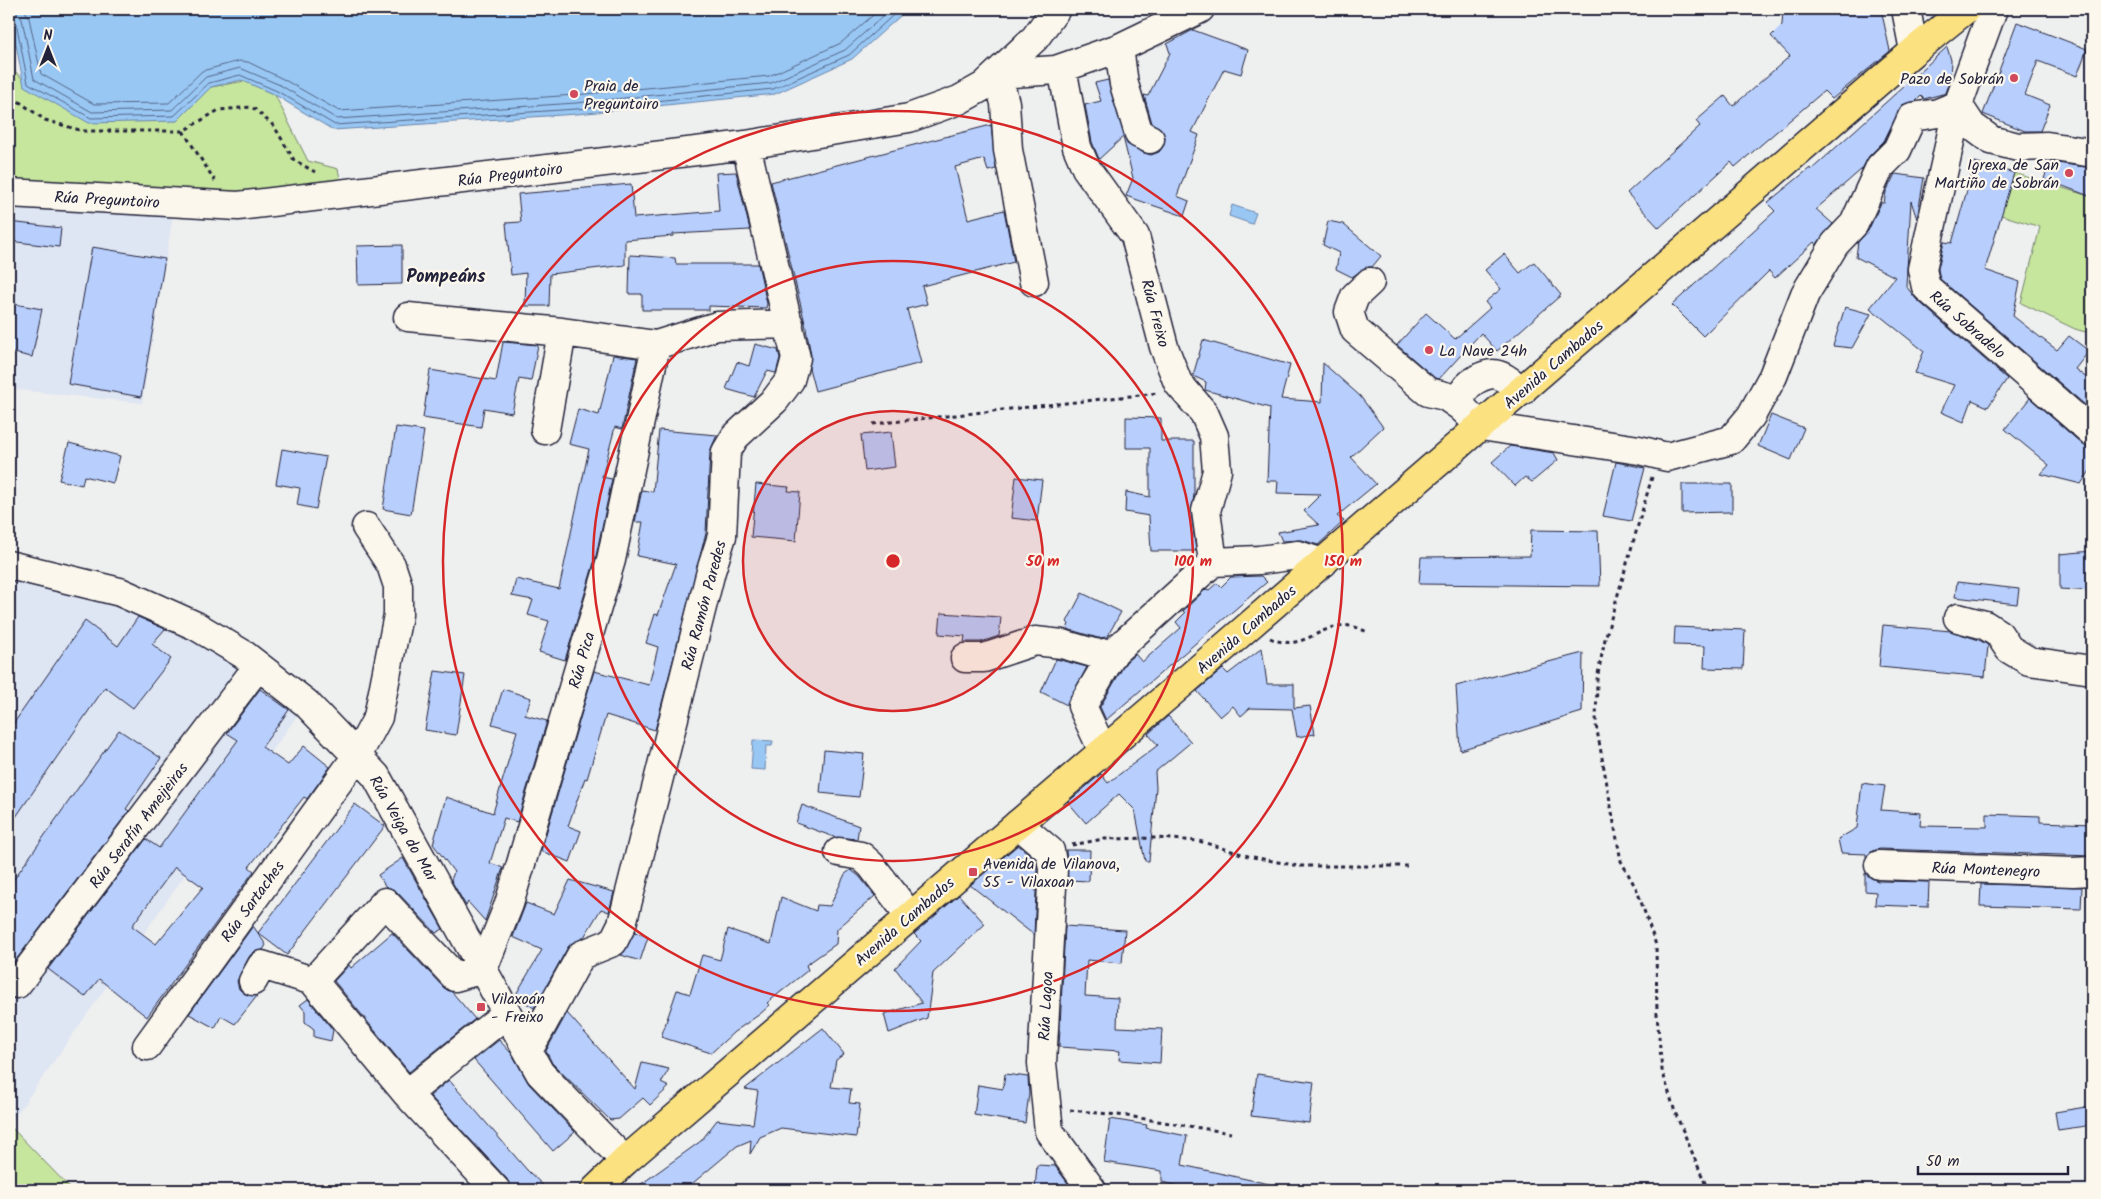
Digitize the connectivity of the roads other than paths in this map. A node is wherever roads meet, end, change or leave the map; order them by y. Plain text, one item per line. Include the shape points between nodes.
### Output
1 (1056, 9) edge
2 (1906, 9) edge
3 (1966, 9) edge
4 (1993, 9) edge
5 (1190, 11) edge
6 (1119, 48) junction
7 (1914, 51) junction
8 (1062, 68) junction
9 (998, 74) junction
10 (1958, 106) junction
11 (1150, 139) dead end
12 (746, 145) junction
13 (2087, 152) dead end
14 (9, 193) edge
15 (1034, 282) dead end
16 (1370, 282) dead end
17 (408, 317) dead end
18 (789, 324) junction
19 (562, 332) junction
20 (656, 346) junction
21 (1522, 391) junction
22 (1462, 407) junction
23 (1481, 426) junction
24 (545, 430) dead end
25 (2092, 432) edge
26 (366, 527) dead end
27 (1214, 562) junction
28 (1323, 562) junction
29 (9, 565) edge
30 (1958, 618) dead end
31 (1114, 652) junction
32 (965, 658) dead end
33 (258, 666) junction
34 (2092, 670) edge
35 (1103, 751) junction
36 (357, 756) junction
37 (1018, 824) junction
38 (839, 852) dead end
39 (1879, 864) dead end
40 (2092, 871) edge
41 (910, 916) junction
42 (483, 969) junction
43 (253, 981) dead end
44 (313, 981) junction
45 (17, 984) dead end
46 (507, 1013) junction
47 (147, 1046) dead end
48 (528, 1051) junction
49 (407, 1094) junction
50 (624, 1161) junction
51 (496, 1190) edge
52 (595, 1190) edge
53 (1092, 1190) edge

1 - 9 street, Rúa Preguntoiro via 1035,38
2 - 7 street
3 - 7 main road, Avenida Cambados
4 - 10 street, Rúa Sobradelo
5 - 6 street
6 - 8 street
6 - 11 street via 1124,84 1140,134
7 - 21 main road, Avenida Cambados
8 - 9 street
8 - 27 street, Rúa Freixo via 1078,147 1086,168 1135,236 1164,347 1178,383 1204,413 1214,436 1217,471 1206,511
9 - 12 street, Rúa Preguntoiro via 959,100 909,118
9 - 15 street via 1005,103 1008,150
10 - 13 street via 1972,126 1991,140 2018,147 2047,146
10 - 23 street via 1912,117 1897,150 1880,167 1854,224 1835,244 1805,294 1773,376 1751,416 1731,440 1667,457
10 - 25 street, Rúa Sobradelo via 1922,269 1926,287
12 - 14 street, Rúa Preguntoiro via 238,206
12 - 18 street, Rúa Ramón Paredes
16 - 22 street via 1355,296 1349,312 1355,330 1428,392 1444,396
17 - 19 street
18 - 20 street via 717,326
18 - 48 street, Rúa Ramón Paredes via 796,358 790,380 726,452 722,536 622,924 613,942 582,955
19 - 20 street
19 - 24 street
20 - 42 street, Rúa Pica via 610,560 509,904
21 - 22 street via 1498,374 1487,374 1462,394
21 - 23 main road, Avenida Cambados
22 - 23 street
23 - 28 main road, Avenida Cambados
26 - 36 street, Rúa Sartaches via 391,565 398,586 398,615 378,717
27 - 28 street via 1298,555
27 - 31 street
28 - 35 main road, Avenida Cambados
29 - 33 street, Rúa Veiga do Mar via 120,592 196,626
30 - 34 street via 1985,626 1998,634 2009,649 2028,661
31 - 32 street via 1097,654 1062,644 1035,642 984,658
31 - 35 street via 1082,706
33 - 36 street, Rúa Veiga do Mar via 306,703
33 - 45 street, Rúa Serafín Ameijeiras
35 - 37 main road, Avenida Cambados
36 - 42 street, Rúa Veiga do Mar via 376,776
36 - 47 street, Rúa Sartaches
37 - 41 main road, Avenida Cambados
37 - 53 street, Rúa Lagoa via 1050,851 1053,869 1042,1063 1049,1130
38 - 41 street via 862,856
39 - 40 street, Rúa Montenegro
41 - 50 main road, Avenida Cambados
42 - 44 street via 454,977 385,902
42 - 46 street, Rúa Veiga do Mar
43 - 44 street via 262,965
44 - 49 street
46 - 48 street, Rúa Veiga do Mar
46 - 49 street
48 - 50 street, Rúa Veiga do Mar via 540,1073
49 - 51 street
50 - 52 main road, Avenida Cambados

